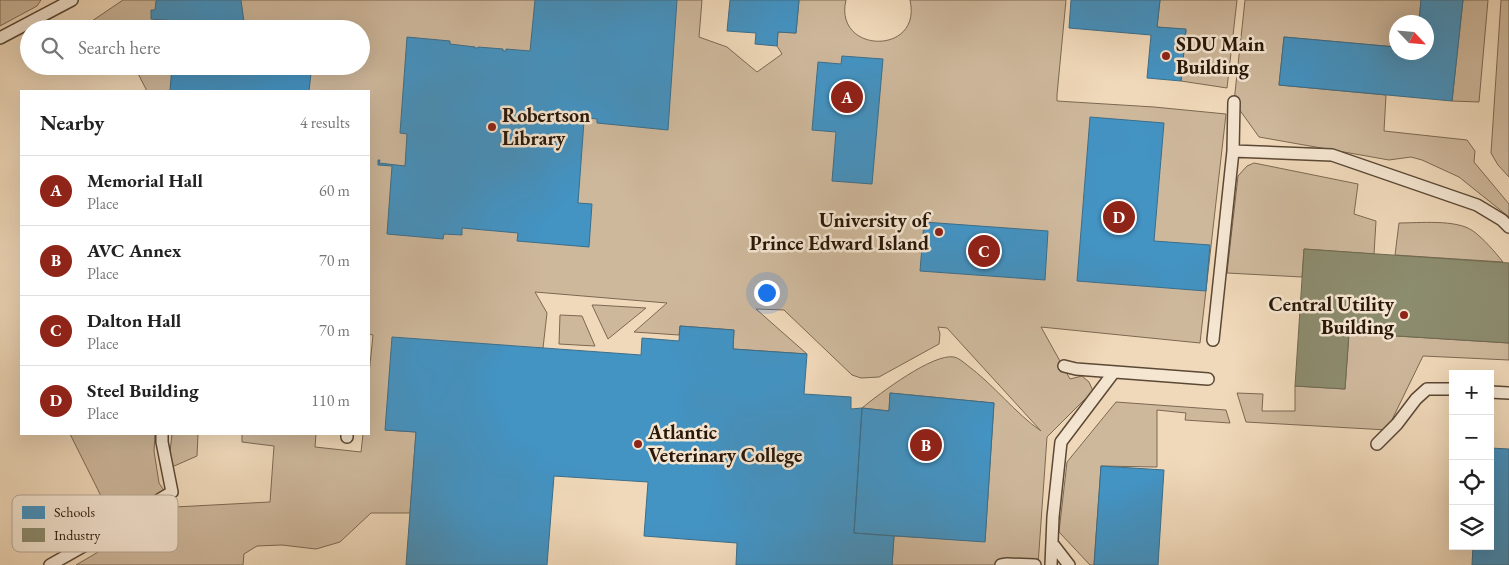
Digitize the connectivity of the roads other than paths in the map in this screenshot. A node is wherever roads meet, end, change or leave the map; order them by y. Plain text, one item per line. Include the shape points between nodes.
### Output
1 (67, 1) edge
2 (33, 20) edge
3 (20, 27) edge
4 (0, 38) edge
5 (1234, 102) dead end
6 (1233, 151) junction
7 (1509, 227) edge
8 (1213, 340) dead end
9 (1064, 366) dead end
10 (1114, 372) junction
11 (1208, 379) dead end
12 (1449, 389) edge
13 (1494, 392) edge
14 (1509, 393) edge
15 (162, 435) edge
16 (1377, 444) dead end
17 (167, 495) edge
18 (1052, 543) junction
19 (73, 552) edge
20 (50, 565) edge
21 (1001, 565) edge
22 (1035, 565) edge
23 (1051, 565) edge
24 (1069, 565) edge

1 - 2 lane
3 - 4 lane
5 - 6 lane
6 - 7 lane via 1332,155 1477,205
6 - 8 lane
9 - 10 lane
10 - 11 lane
10 - 18 lane via 1061,442
12 - 16 lane via 1427,389
13 - 14 lane
15 - 17 lane via 172,492
18 - 23 lane
18 - 24 lane
19 - 20 lane
21 - 22 lane

